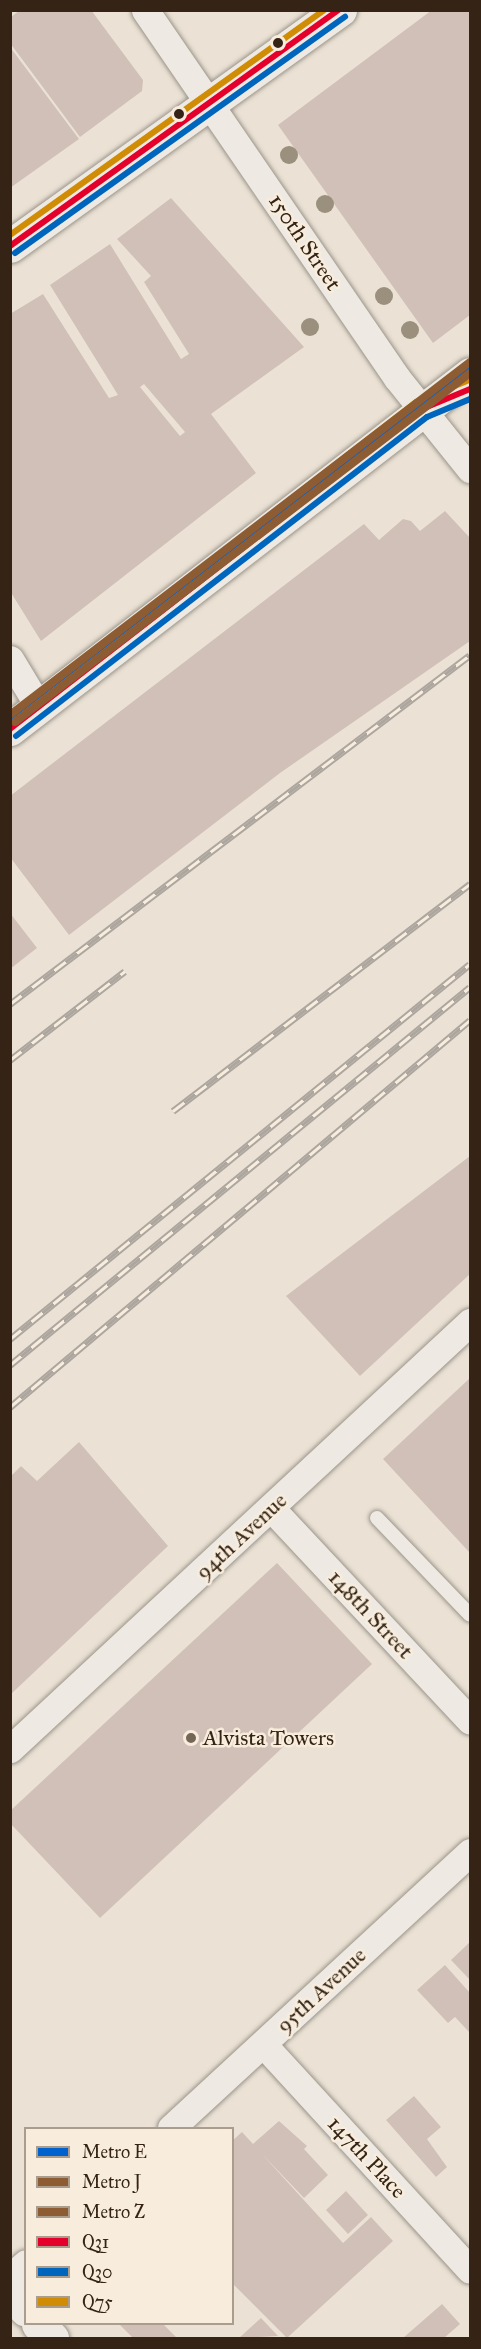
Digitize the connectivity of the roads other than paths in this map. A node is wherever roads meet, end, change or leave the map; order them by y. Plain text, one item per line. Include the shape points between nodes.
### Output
1 (145, 10) edge
2 (340, 10) edge
3 (211, 105) junction
4 (10, 246) edge
5 (471, 374) edge
6 (471, 389) edge
7 (422, 409) junction
8 (471, 469) edge
9 (10, 659) edge
10 (39, 707) junction
11 (10, 729) edge
12 (471, 1322) edge
13 (271, 1508) junction
14 (377, 1518) dead end
15 (471, 1615) edge
16 (471, 1721) edge
17 (10, 1749) edge
18 (471, 1852) edge
19 (263, 2044) junction
20 (172, 2127) edge
21 (24, 2265) edge
22 (471, 2270) edge
23 (10, 2277) edge
24 (10, 2293) edge
25 (24, 2308) edge
26 (39, 2325) edge
27 (52, 2338) edge

1 - 3 street, 150th Street
2 - 3 street
3 - 4 street
3 - 7 street, 150th Street
5 - 7 street
6 - 7 street
7 - 8 street, 150th Street
7 - 10 street
9 - 10 street
10 - 11 street
12 - 13 street, 94th Avenue
13 - 16 street, 148th Street
13 - 17 street, 94th Avenue
14 - 15 lane
18 - 19 street, 95th Avenue
19 - 20 street, 95th Avenue
19 - 22 street, 147th Place
21 - 23 street
24 - 25 street
26 - 27 street

